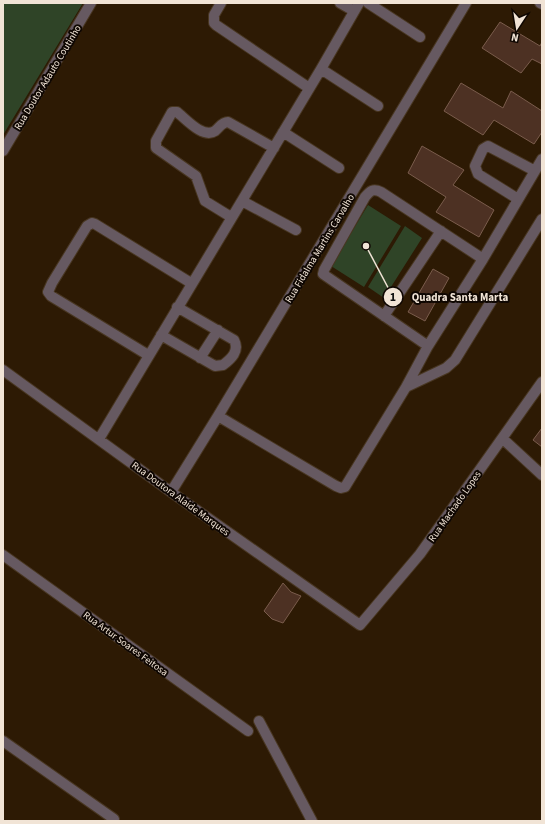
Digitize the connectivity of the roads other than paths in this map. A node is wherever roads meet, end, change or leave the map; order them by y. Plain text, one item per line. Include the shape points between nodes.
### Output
1 (91, 3) edge
2 (221, 3) edge
3 (340, 3) edge
4 (368, 3) edge
5 (466, 3) edge
6 (356, 7) edge
7 (420, 37) dead end
8 (321, 69) junction
9 (309, 88) junction
10 (378, 106) dead end
11 (282, 132) junction
12 (274, 148) junction
13 (3, 151) edge
14 (542, 159) edge
15 (339, 168) dead end
16 (535, 171) junction
17 (518, 199) junction
18 (242, 201) junction
19 (231, 217) junction
20 (542, 219) edge
21 (296, 230) dead end
22 (441, 232) junction
23 (482, 259) junction
24 (191, 283) junction
25 (177, 307) junction
26 (384, 316) junction
27 (218, 330) junction
28 (161, 335) junction
29 (428, 346) junction
30 (148, 355) junction
31 (200, 358) junction
32 (3, 370) edge
33 (542, 382) edge
34 (406, 387) junction
35 (218, 416) junction
36 (98, 439) junction
37 (503, 439) junction
38 (542, 475) edge
39 (171, 492) junction
40 (3, 555) edge
41 (360, 625) joint
42 (259, 721) dead end
43 (248, 730) dead end
44 (3, 741) edge
45 (114, 819) dead end
46 (312, 821) edge

1 - 13 street, Rua Doutor Adauto Coutinho
2 - 9 street via 214,15 214,23
3 - 6 street
4 - 7 street
5 - 35 street, Rua Fidalma Martins Carvalho
6 - 8 street
8 - 9 street
8 - 10 street
9 - 11 street
11 - 12 street
11 - 15 street
12 - 18 street
12 - 19 street via 228,122 224,122 214,132 204,132 177,112 172,112 156,141 156,148 196,176 205,201
14 - 16 street
16 - 17 street
16 - 17 street via 488,146 483,149 475,166 478,174
17 - 23 street
18 - 19 street
18 - 21 street
19 - 24 street
20 - 34 street via 455,360 446,368
22 - 23 street
22 - 26 street
22 - 26 street via 376,190 370,191 365,197 323,274
23 - 29 street
24 - 25 street
24 - 30 street via 92,223 52,283 48,292 51,296
25 - 27 street
25 - 28 street
26 - 29 street
27 - 31 street
27 - 31 street via 234,340 234,355 220,366
28 - 30 street
28 - 31 street
29 - 34 street
30 - 36 street
32 - 36 street, Rua Doutora Alaide Marques
33 - 37 street, Rua Machado Lopes
34 - 35 street via 346,486 341,488
35 - 39 street, Rua Fidalma Martins Carvalho
36 - 39 street, Rua Doutora Alaide Marques
37 - 38 street
37 - 41 street, Rua Machado Lopes via 420,554
39 - 41 street, Rua Doutora Alaide Marques
40 - 43 street, Rua Artur Soares Feitosa
42 - 46 street
44 - 45 street

